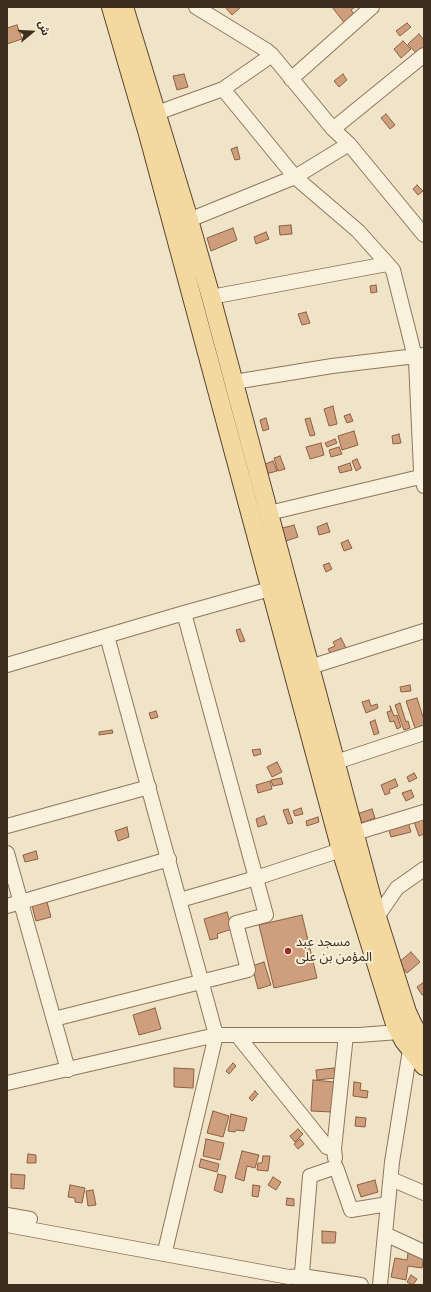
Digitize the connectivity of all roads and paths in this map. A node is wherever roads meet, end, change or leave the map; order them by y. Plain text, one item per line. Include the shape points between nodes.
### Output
1 (111, 7) edge
2 (124, 7) edge
3 (196, 7) edge
4 (372, 7) edge
5 (272, 55) junction
6 (424, 56) edge
7 (291, 79) junction
8 (223, 89) junction
9 (157, 113) junction
10 (333, 129) junction
11 (348, 144) junction
12 (295, 177) junction
13 (190, 220) junction
14 (424, 235) edge
15 (387, 264) junction
16 (211, 297) junction
17 (419, 355) edge
18 (234, 382) junction
19 (423, 480) edge
20 (269, 513) junction
21 (270, 589) junction
22 (184, 613) junction
23 (424, 631) edge
24 (106, 636) junction
25 (7, 666) edge
26 (310, 667) junction
27 (424, 733) edge
28 (336, 762) junction
29 (149, 787) junction
30 (424, 812) edge
31 (7, 826) edge
32 (355, 833) junction
33 (341, 850) junction
34 (7, 853) edge
35 (169, 859) junction
36 (424, 869) edge
37 (256, 878) junction
38 (180, 900) junction
39 (20, 902) junction
40 (7, 906) edge
41 (377, 917) junction
42 (202, 982) junction
43 (54, 1019) junction
44 (399, 1032) junction
45 (216, 1035) junction
46 (237, 1035) junction
47 (346, 1036) junction
48 (417, 1046) edge
49 (424, 1066) edge
50 (68, 1070) junction
51 (7, 1083) edge
52 (334, 1149) junction
53 (336, 1167) junction
54 (391, 1179) junction
55 (424, 1193) edge
56 (388, 1204) junction
57 (7, 1215) edge
58 (7, 1225) edge
59 (385, 1234) junction
60 (166, 1248) junction
61 (424, 1252) edge
62 (302, 1280) edge
63 (361, 1285) edge
64 (380, 1285) edge

1 - 21 main road via 148,134
2 - 9 main road
3 - 5 street
4 - 7 street
5 - 7 street
5 - 8 street
6 - 10 street
7 - 10 street
8 - 9 street
8 - 12 street
9 - 13 main road
10 - 11 street
11 - 12 street
11 - 14 street
12 - 13 street
12 - 15 street via 358,231
13 - 16 main road
15 - 16 street
15 - 17 street via 393,270
16 - 18 main road
17 - 18 street
17 - 19 street
18 - 20 main road
19 - 20 street
20 - 26 main road
21 - 22 street
21 - 33 main road
22 - 24 street
22 - 37 street
23 - 26 street
24 - 25 street
24 - 29 street
26 - 28 main road
27 - 28 street
28 - 32 main road
29 - 31 street
29 - 35 street
30 - 32 street
32 - 41 main road
33 - 37 street
33 - 44 main road
34 - 39 street
35 - 38 street
35 - 39 street
36 - 41 street via 397,888
37 - 38 street
37 - 42 street via 266,915 236,923 248,970
38 - 42 street
39 - 40 street
39 - 43 street
41 - 48 main road via 413,1026
42 - 43 street
42 - 45 street
43 - 50 street
44 - 47 street
44 - 48 main road
45 - 46 street
45 - 50 street
45 - 60 street
46 - 47 street
46 - 52 street via 327,1147
47 - 52 street
48 - 49 main road
48 - 54 street
50 - 51 street
52 - 53 street
53 - 56 street via 351,1210
53 - 62 street via 310,1176
54 - 55 street
54 - 56 street
56 - 59 street
57 - 60 street
58 - 62 street
59 - 61 street
59 - 64 street
60 - 62 street via 290,1269
62 - 63 street

